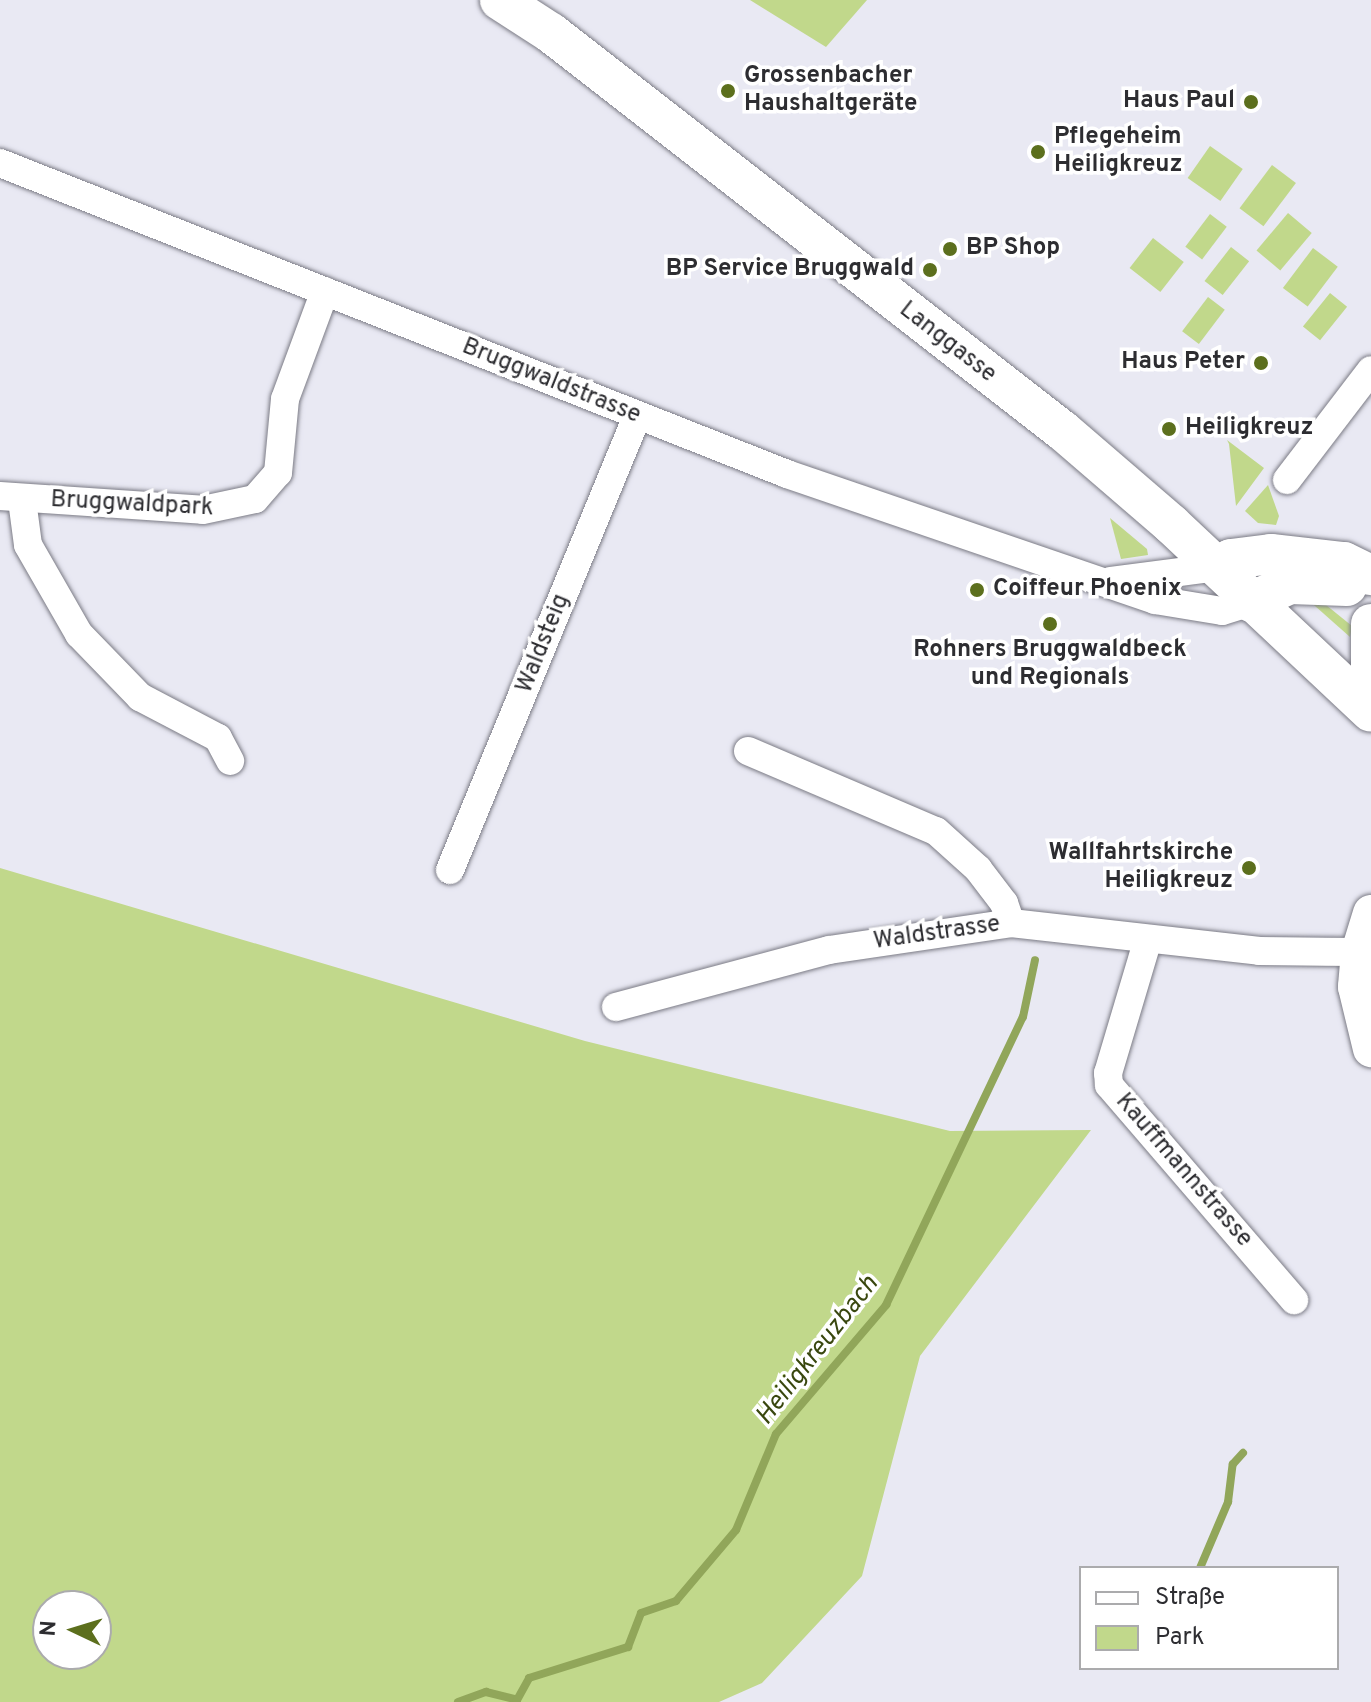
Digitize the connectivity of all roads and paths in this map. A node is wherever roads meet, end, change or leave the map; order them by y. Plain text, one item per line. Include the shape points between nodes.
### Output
1 (500, 0) edge
2 (0, 163) edge
3 (325, 291) junction
4 (1371, 370) edge
5 (637, 417) junction
6 (1287, 480) dead end
7 (11, 498) edge
8 (1217, 567) junction
9 (1371, 578) edge
10 (1110, 581) junction
11 (1251, 602) junction
12 (1371, 624) edge
13 (1371, 677) edge
14 (1371, 712) edge
15 (748, 751) dead end
16 (230, 761) dead end
17 (450, 870) dead end
18 (1371, 913) edge
19 (1011, 923) junction
20 (1148, 939) junction
21 (1359, 952) junction
22 (616, 1007) dead end
23 (1371, 1049) edge
24 (1294, 1300) dead end

1 - 8 main road, Langgasse via 551,33 1063,431
2 - 3 street, Bruggwaldstrasse
3 - 5 street, Bruggwaldstrasse
3 - 7 street, Bruggwaldpark via 285,399 278,473 255,499 203,510
4 - 6 street
5 - 10 street, Bruggwaldstrasse via 787,474
5 - 17 street, Waldsteig
7 - 16 street, Bruggwaldpark via 28,545 79,634 140,697 218,738
8 - 9 main road via 1231,559 1271,554 1344,562
8 - 10 street, Bruggwaldstrasse
8 - 11 main road, Langgasse
9 - 11 main road via 1343,587 1290,584
10 - 11 street, Bruggwaldstrasse via 1195,610 1222,611
11 - 14 main road, Langgasse
12 - 13 main road
15 - 19 street via 936,831 978,869 1004,903
18 - 21 street
19 - 20 street, Waldstrasse
19 - 22 street, Waldstrasse via 829,950
20 - 21 street, Waldstrasse via 1259,951
20 - 24 street, Kauffmannstrasse via 1127,1024 1108,1073 1109,1085
21 - 23 street via 1358,1009

